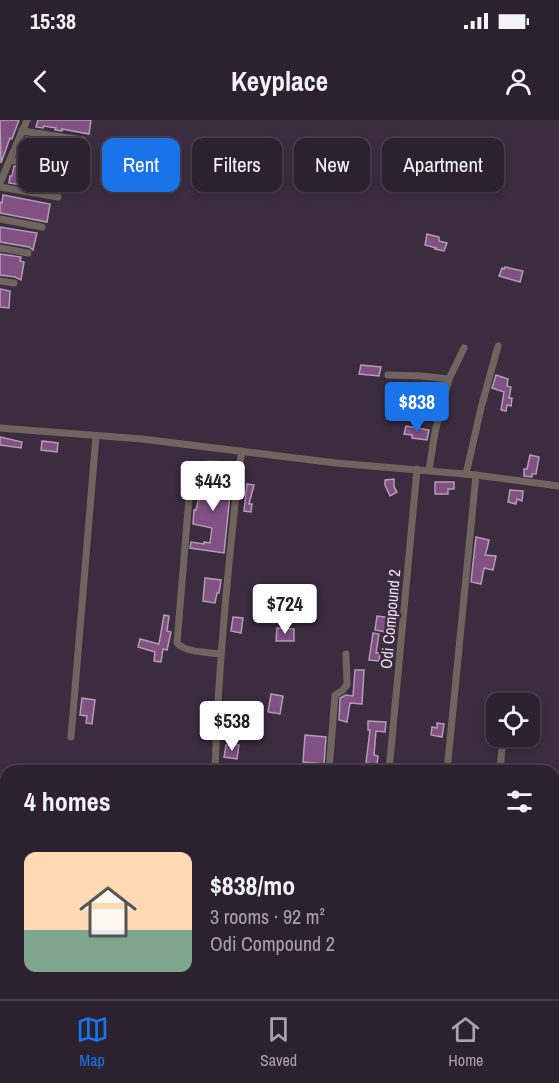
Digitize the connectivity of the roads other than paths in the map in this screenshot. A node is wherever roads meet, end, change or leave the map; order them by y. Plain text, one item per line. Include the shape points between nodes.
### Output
1 (27, 120) edge
2 (22, 131) junction
3 (69, 138) edge
4 (10, 160) junction
5 (18, 161) edge
6 (0, 183) edge
7 (0, 187) edge
8 (58, 197) dead end
9 (0, 219) edge
10 (42, 227) dead end
11 (0, 248) edge
12 (28, 253) dead end
13 (0, 281) edge
14 (14, 283) dead end
15 (498, 346) dead end
16 (464, 348) dead end
17 (388, 375) dead end
18 (449, 380) junction
19 (0, 428) edge
20 (96, 436) junction
21 (242, 452) junction
22 (239, 468) junction
23 (417, 469) junction
24 (429, 470) junction
25 (466, 474) junction
26 (477, 475) junction
27 (559, 486) edge
28 (221, 654) junction
29 (346, 654) dead end
30 (71, 737) dead end
31 (502, 747) edge
32 (215, 765) edge
33 (329, 765) edge
34 (390, 765) edge
35 (448, 765) edge
36 (501, 765) edge

1 - 2 street
2 - 3 street
2 - 4 street
4 - 5 street
4 - 6 street
7 - 8 street
9 - 10 street
11 - 12 street
13 - 14 street
15 - 25 street
16 - 18 street
17 - 18 street
18 - 24 street
19 - 20 street
20 - 21 street
20 - 30 street
21 - 22 street
21 - 23 street
22 - 28 street
22 - 28 street via 207,464 197,466 191,474 177,643 189,650
23 - 24 street
23 - 34 street, Odi Compound 2
24 - 25 street
25 - 26 street
26 - 27 street
26 - 35 street
28 - 32 street
29 - 33 street via 347,685 335,695
31 - 36 street

